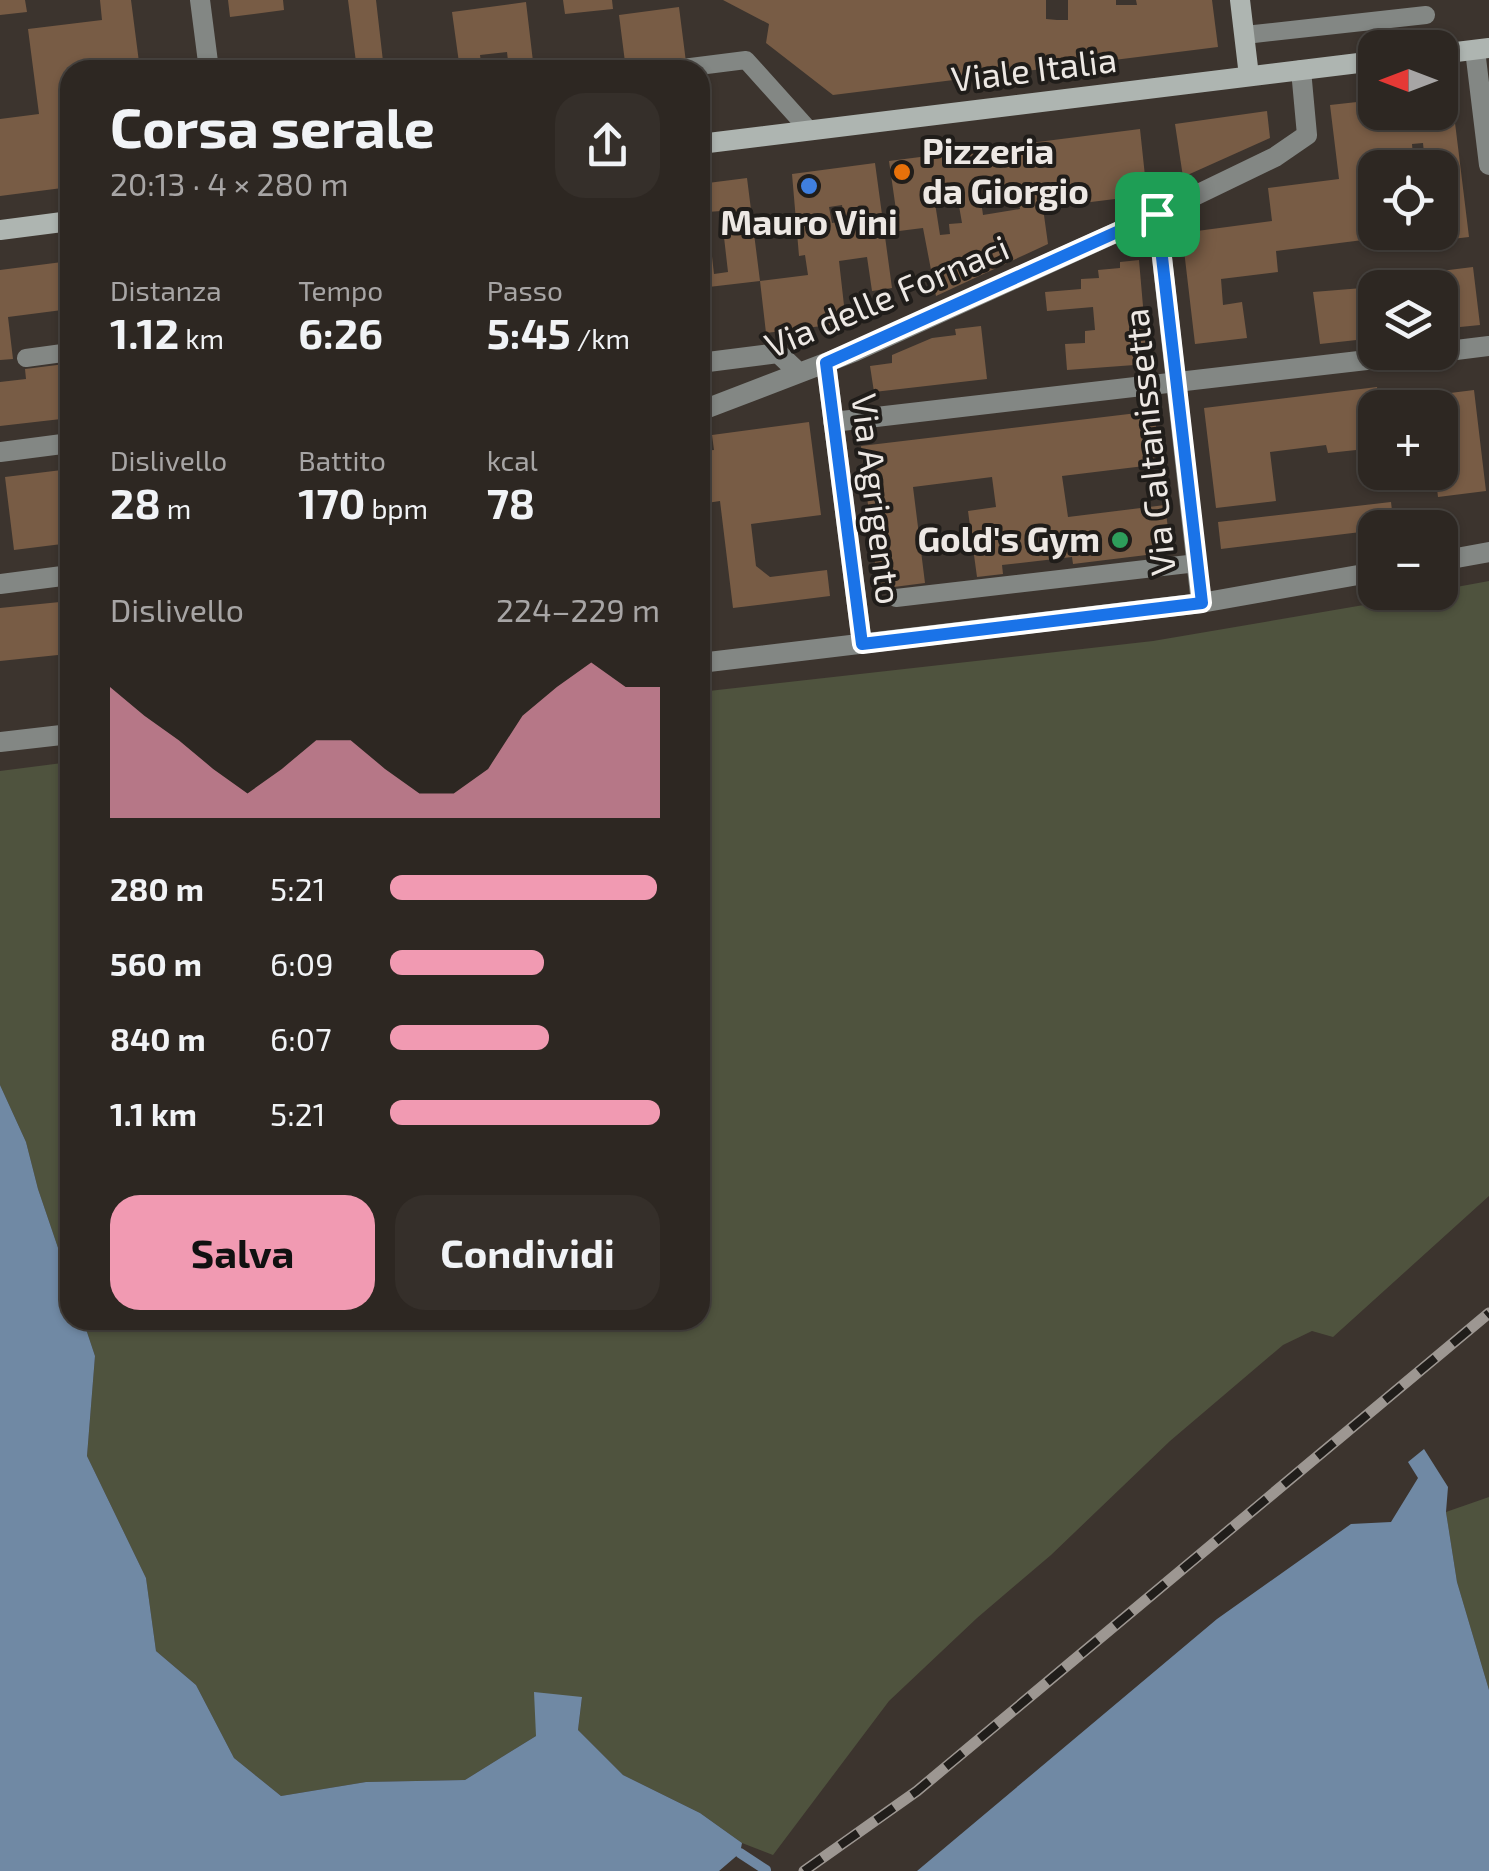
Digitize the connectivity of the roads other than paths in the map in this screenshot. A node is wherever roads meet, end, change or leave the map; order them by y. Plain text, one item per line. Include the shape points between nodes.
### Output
1 (200, 0) edge
2 (1240, 0) edge
3 (1426, 15) dead end
4 (1244, 35) junction
5 (1482, 49) edge
6 (208, 60) edge
7 (1358, 63) edge
8 (710, 65) edge
9 (1301, 70) junction
10 (1250, 76) junction
11 (809, 130) junction
12 (710, 143) edge
13 (1489, 165) edge
14 (1157, 214) junction
15 (60, 222) edge
16 (0, 230) edge
17 (1489, 346) edge
18 (1458, 350) edge
19 (60, 353) edge
20 (26, 358) dead end
21 (1358, 361) edge
22 (710, 362) edge
23 (826, 363) junction
24 (797, 372) junction
25 (1176, 382) junction
26 (710, 407) edge
27 (833, 422) junction
28 (60, 444) edge
29 (0, 452) edge
30 (1489, 552) edge
31 (1458, 557) edge
32 (1197, 564) junction
33 (1358, 575) edge
34 (60, 577) edge
35 (0, 584) edge
36 (896, 598) dead end
37 (1202, 603) junction
38 (862, 644) junction
39 (710, 661) edge
40 (60, 725) edge
41 (60, 735) edge
42 (31, 738) junction
43 (0, 742) edge

1 - 6 street
2 - 4 main road
3 - 4 lane
4 - 10 main road
5 - 13 street
7 - 9 main road, Viale Italia
8 - 11 lane via 746,60
9 - 10 main road, Viale Italia
9 - 14 street, Via delle Fornaci via 1307,135
10 - 11 main road, Viale Italia
11 - 12 main road, Viale Italia
14 - 23 street, Via delle Fornaci
14 - 25 street, Via Caltanissetta
15 - 16 main road
17 - 18 street
19 - 20 lane
21 - 25 street
22 - 24 street via 778,353
23 - 24 street, Via delle Fornaci
23 - 27 street, Via Agrigento
24 - 26 street, Via delle Fornaci
25 - 27 street
25 - 32 street, Via Caltanissetta
27 - 38 street, Via Agrigento
28 - 29 street
30 - 31 street
32 - 36 lane
32 - 37 street, Via Caltanissetta
33 - 37 street
34 - 35 street
37 - 38 street
38 - 39 street
40 - 42 street
41 - 42 street
42 - 43 street

